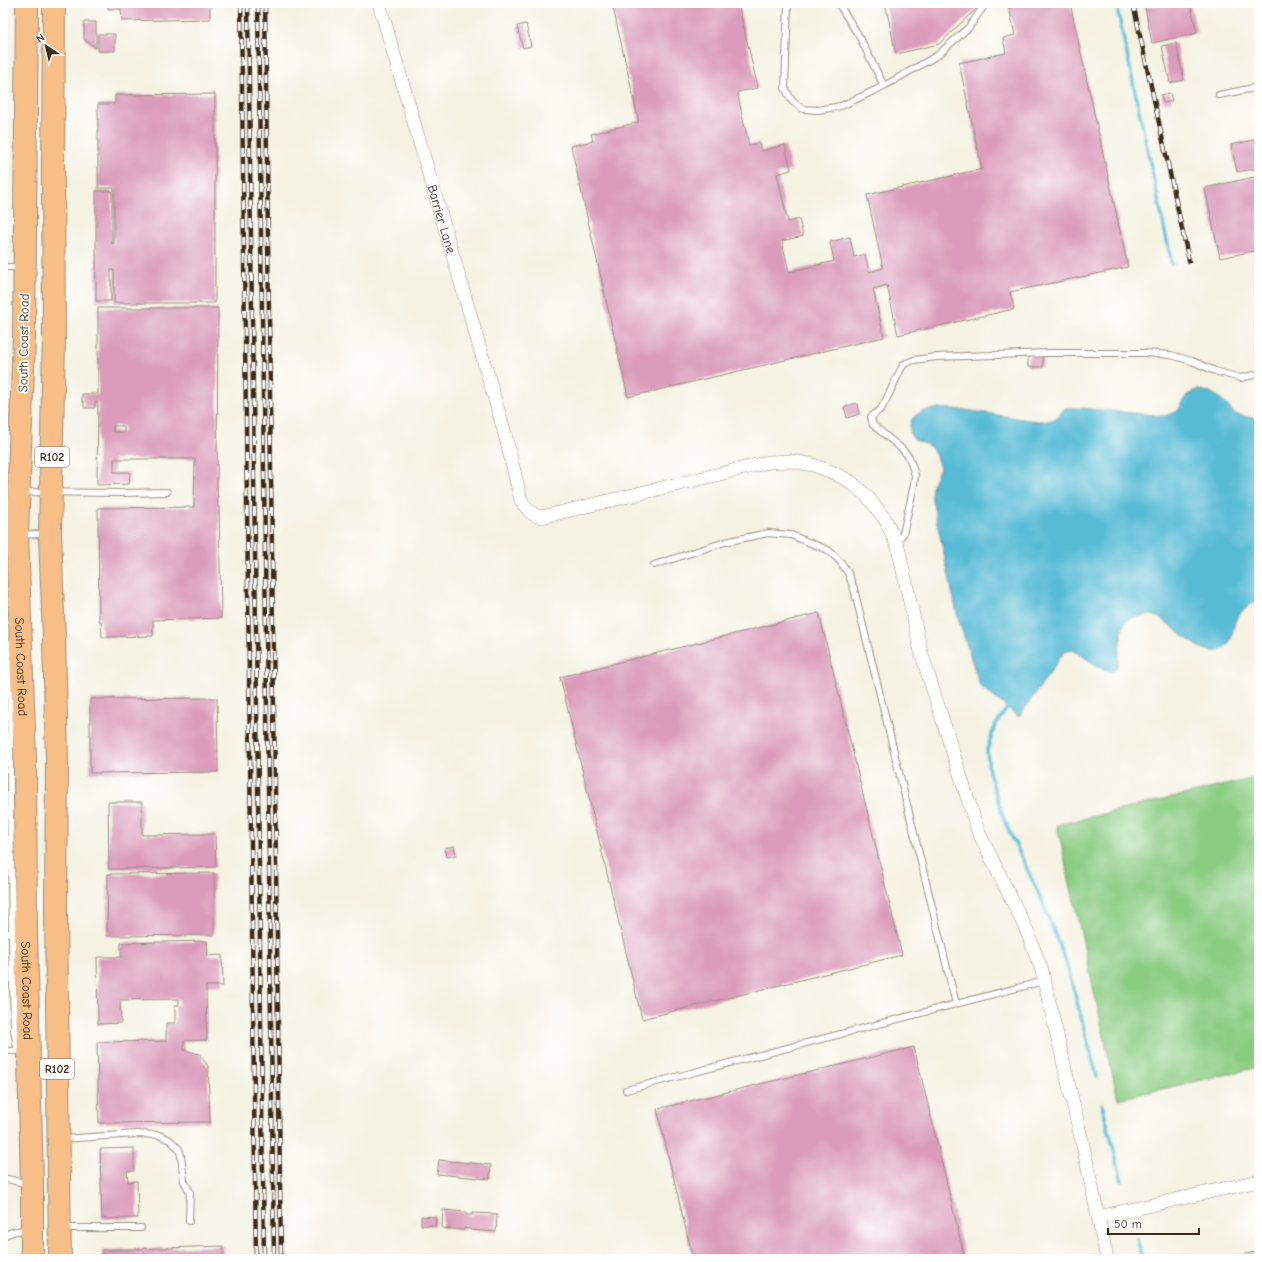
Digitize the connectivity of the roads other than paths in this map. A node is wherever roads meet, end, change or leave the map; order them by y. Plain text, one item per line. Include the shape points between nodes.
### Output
1 (27, 3) edge
2 (54, 3) edge
3 (379, 3) edge
4 (788, 3) edge
5 (838, 3) edge
6 (986, 3) edge
7 (884, 86) junction
8 (1259, 87) edge
9 (1219, 95) dead end
10 (3, 267) edge
11 (25, 267) junction
12 (24, 337) junction
13 (54, 337) junction
14 (1259, 374) edge
15 (19, 492) junction
16 (167, 492) dead end
17 (52, 493) junction
18 (50, 534) junction
19 (10, 539) edge
20 (896, 543) junction
21 (654, 565) dead end
22 (10, 638) dead end
23 (6, 702) edge
24 (25, 761) junction
25 (57, 762) junction
26 (3, 933) edge
27 (19, 933) junction
28 (1044, 981) junction
29 (956, 1004) junction
30 (3, 1051) edge
31 (24, 1056) junction
32 (626, 1090) dead end
33 (58, 1139) junction
34 (3, 1178) edge
35 (1259, 1181) edge
36 (32, 1186) junction
37 (1098, 1217) junction
38 (190, 1221) dead end
39 (32, 1228) junction
40 (59, 1228) junction
41 (141, 1228) dead end
42 (3, 1236) edge
43 (32, 1259) edge
44 (60, 1259) edge
45 (1107, 1259) edge

1 - 11 highway, South Coast Road / R102
2 - 13 highway, R102
3 - 20 street, Barrier Lane via 505,434 521,500 526,510 542,517 559,514 769,462 792,461 819,468 851,482 868,496 885,519
4 - 7 lane via 785,88 792,101 803,109 818,110 841,106
5 - 7 lane via 859,36
6 - 7 lane via 969,27 938,54
8 - 9 lane
10 - 11 lane
11 - 12 highway, South Coast Road / R102
12 - 13 highway
12 - 15 highway, South Coast Road / R102
13 - 17 highway, R102
14 - 20 lane via 1240,378 1171,355 1144,353 974,355 936,357 904,364 881,409 871,417 873,425 909,457 915,475 903,534
15 - 17 lane
15 - 19 highway, South Coast Road / R102
16 - 17 lane
17 - 18 highway, R102
18 - 19 lane
18 - 25 highway, R102
19 - 24 highway, South Coast Road / R102
20 - 28 street via 921,652 978,831 1026,929
21 - 29 lane via 725,542 768,533 791,535 828,550 840,561 854,589
22 - 23 lane
23 - 27 lane
24 - 25 highway
24 - 27 highway, South Coast Road / R102
25 - 33 highway, R102
26 - 27 lane
27 - 31 highway, South Coast Road / R102
28 - 29 lane
28 - 37 street
29 - 32 lane
30 - 31 lane
31 - 36 highway, South Coast Road / R102
33 - 38 lane via 137,1134 159,1135 170,1140 182,1156 184,1181 190,1192
33 - 40 highway, R102
34 - 36 lane
35 - 37 street
36 - 39 highway, South Coast Road / R102
37 - 45 street
39 - 42 lane
39 - 43 highway, South Coast Road / R102
40 - 41 lane
40 - 44 highway, R102

